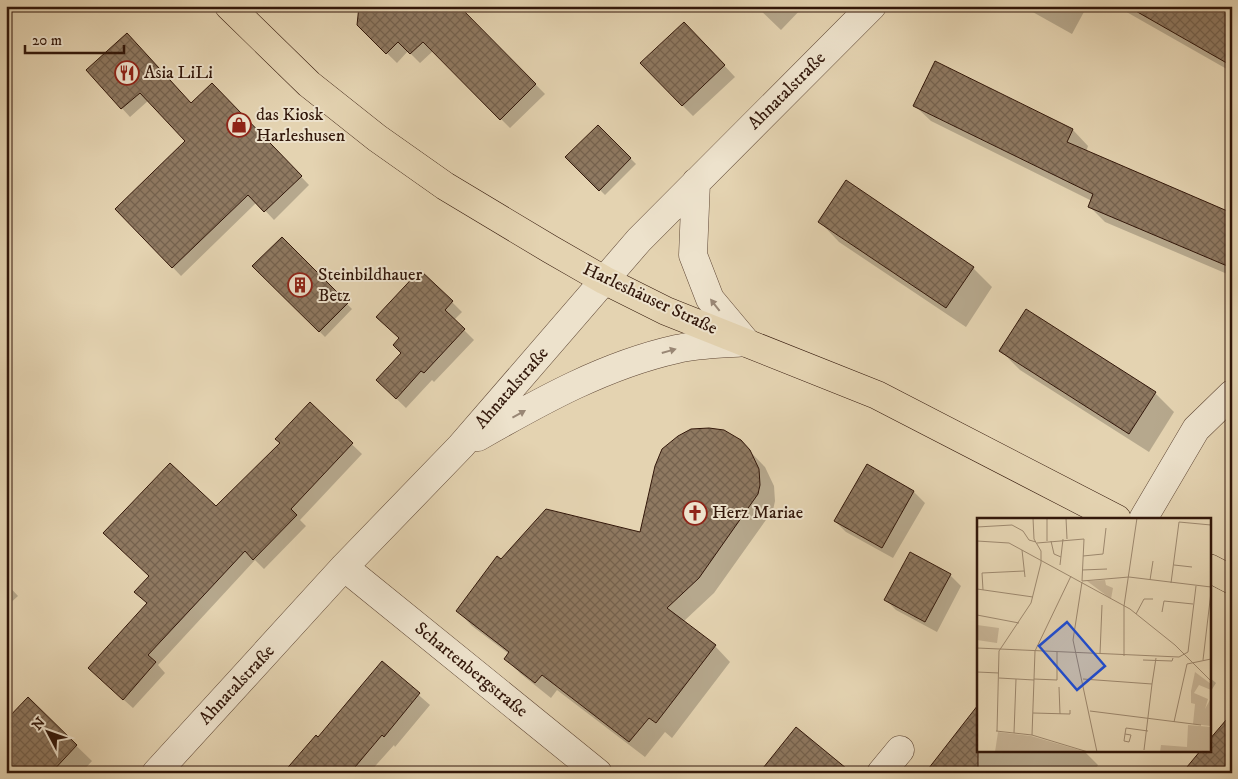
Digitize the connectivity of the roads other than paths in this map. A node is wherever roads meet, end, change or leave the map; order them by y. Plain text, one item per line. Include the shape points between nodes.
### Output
1 (229, 6) edge
2 (872, 6) edge
3 (696, 182) junction
4 (604, 280) junction
5 (746, 342) junction
6 (1232, 394) edge
7 (461, 446) junction
8 (1115, 518) edge
9 (1144, 518) edge
10 (344, 567) junction
11 (1210, 569) edge
12 (1232, 580) edge
13 (900, 750) dead end
14 (156, 773) edge
15 (598, 773) edge
16 (881, 773) edge

1 - 4 main road, Harleshäuser Straße via 309,84 377,138 445,186
2 - 3 street, Ahnatalstraße
3 - 4 street, Ahnatalstraße
5 -> 3 street via 710,299 692,255
4 - 5 main road, Harleshäuser Straße via 666,311
4 - 7 street, Ahnatalstraße
7 -> 5 street via 541,401 617,366 678,348
5 - 8 main road, Harleshäuser Straße via 878,395
6 - 9 street via 1196,429
7 - 10 street, Ahnatalstraße
10 - 14 street, Ahnatalstraße
10 - 15 street, Schartenbergstraße
11 - 12 main road
13 - 16 street

